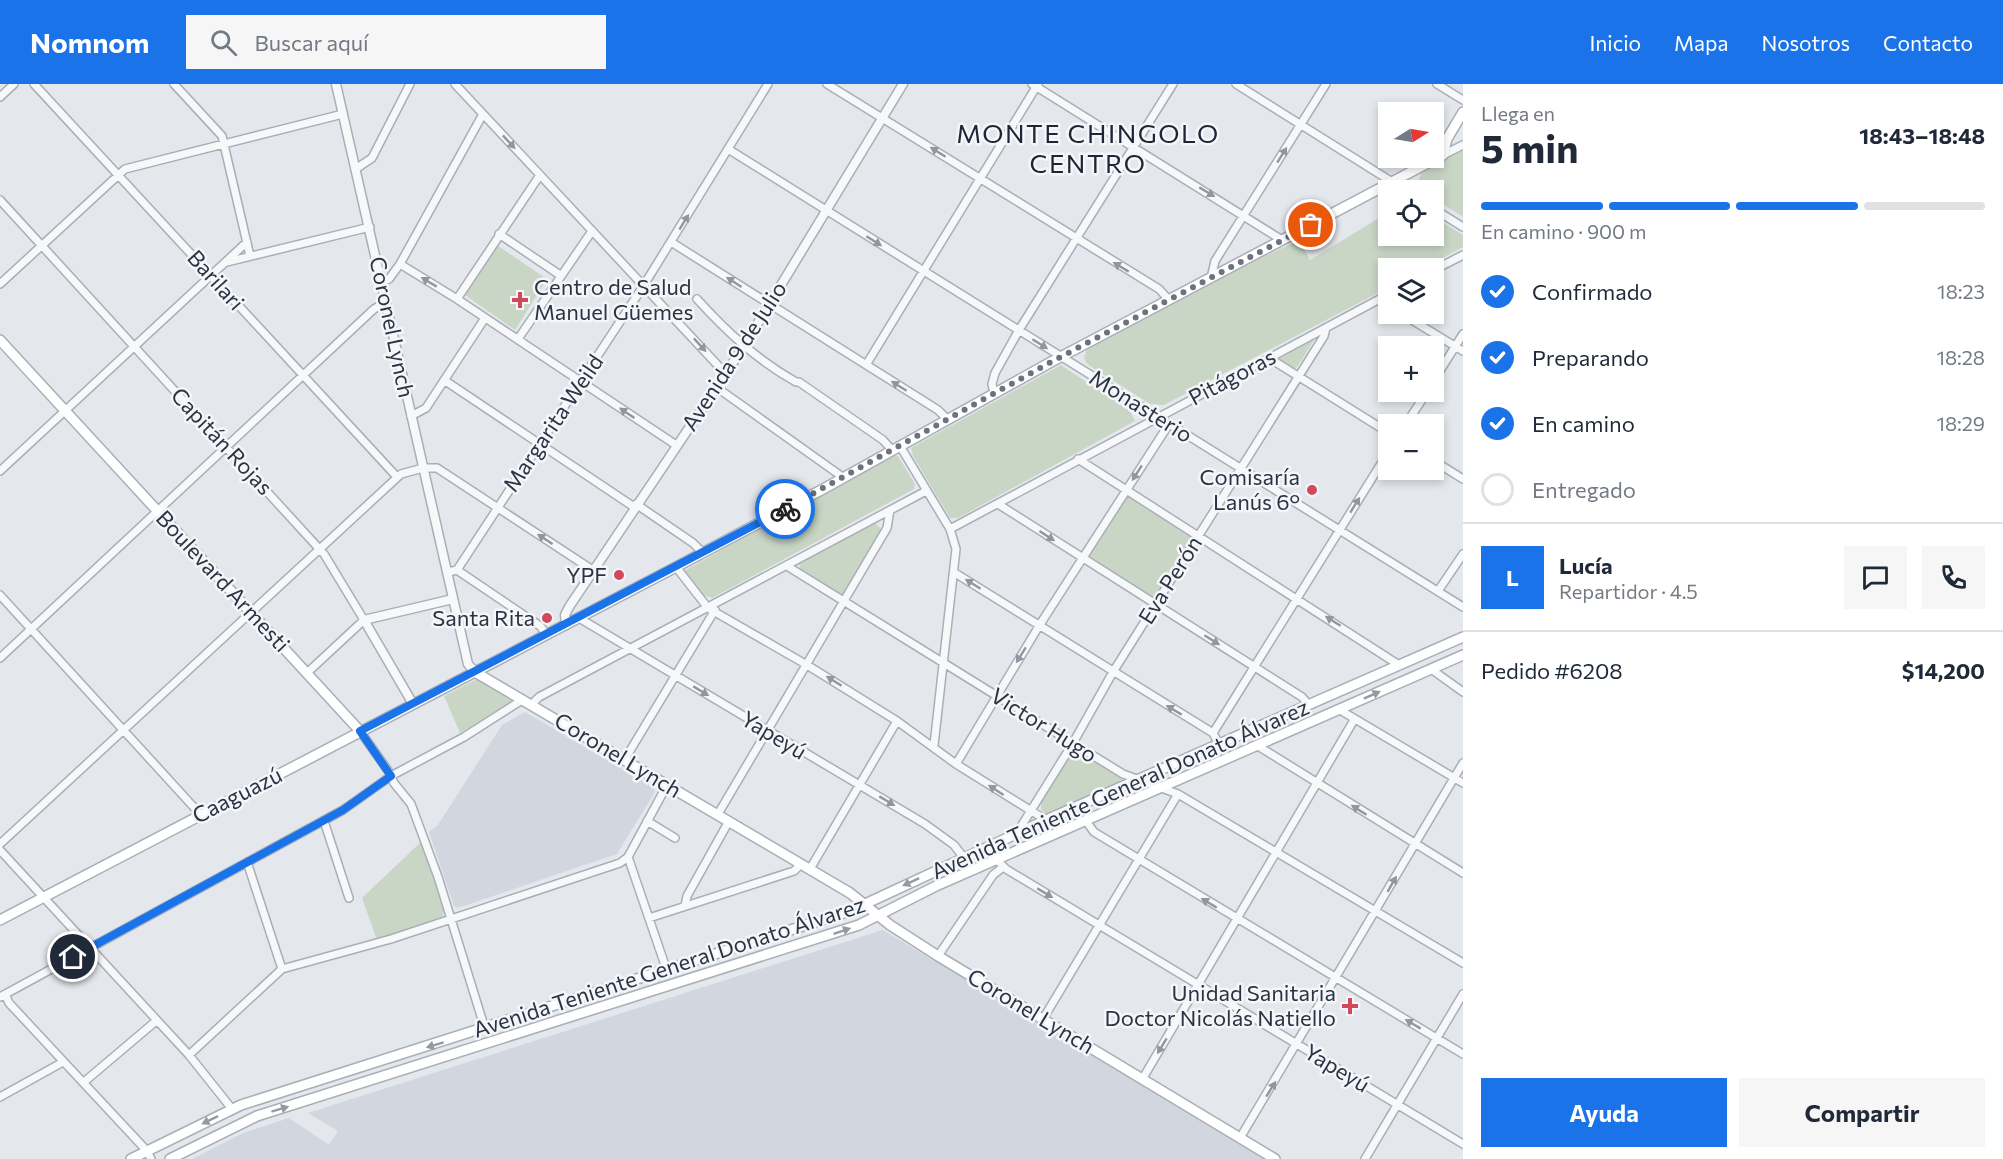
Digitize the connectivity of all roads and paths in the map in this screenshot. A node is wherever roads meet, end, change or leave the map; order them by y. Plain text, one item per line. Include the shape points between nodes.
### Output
1 (14, 84) edge
2 (34, 84) edge
3 (174, 84) edge
4 (336, 84) edge
5 (410, 84) edge
6 (455, 84) edge
7 (768, 84) edge
8 (827, 84) edge
9 (903, 84) edge
10 (1173, 84) edge
11 (1236, 84) edge
12 (1326, 84) edge
13 (1437, 84) edge
14 (1036, 85) edge
15 (0, 97) edge
16 (1463, 100) edge
17 (1463, 112) edge
18 (343, 114) junction
19 (483, 114) junction
20 (882, 118) junction
21 (1301, 125) junction
22 (225, 142) junction
23 (1463, 145) edge
24 (1134, 148) junction
25 (728, 149) junction
26 (1444, 151) edge
27 (1444, 154) edge
28 (357, 168) junction
29 (1418, 168) edge
30 (118, 173) junction
31 (540, 175) junction
32 (980, 178) junction
33 (1389, 180) edge
34 (1396, 180) edge
35 (1378, 189) edge
36 (0, 200) edge
37 (825, 210) junction
38 (1244, 215) junction
39 (1444, 215) edge
40 (1463, 226) edge
41 (370, 228) junction
42 (592, 231) junction
43 (499, 234) junction
44 (1077, 240) junction
45 (1282, 240) junction
46 (247, 242) junction
47 (671, 242) junction
48 (42, 245) junction
49 (1463, 255) edge
50 (250, 256) junction
51 (224, 262) junction
52 (400, 264) junction
53 (1444, 265) edge
54 (923, 272) junction
55 (211, 275) junction
56 (560, 275) junction
57 (1210, 278) junction
58 (381, 282) junction
59 (0, 284) edge
60 (644, 285) junction
61 (457, 299) junction
62 (697, 299) dead end
63 (1169, 300) junction
64 (1378, 300) edge
65 (386, 303) junction
66 (769, 304) junction
67 (485, 318) junction
68 (1419, 324) edge
69 (1326, 328) junction
70 (1019, 330) junction
71 (1463, 334) edge
72 (518, 339) junction
73 (0, 340) edge
74 (134, 346) junction
75 (744, 346) junction
76 (1455, 346) junction
77 (1463, 351) edge
78 (1061, 357) junction
79 (1269, 358) junction
80 (1444, 364) edge
81 (866, 365) junction
82 (725, 373) junction
83 (303, 376) junction
84 (1298, 376) junction
85 (444, 380) junction
86 (581, 382) junction
87 (716, 387) junction
88 (994, 393) junction
89 (65, 409) junction
90 (411, 416) junction
91 (1158, 416) junction
92 (947, 419) junction
93 (1169, 424) junction
94 (1378, 426) edge
95 (539, 444) junction
96 (676, 446) junction
97 (228, 447) junction
98 (896, 448) junction
99 (1078, 459) junction
100 (1444, 467) edge
101 (423, 468) junction
102 (1240, 468) junction
103 (1378, 469) edge
104 (0, 471) edge
105 (397, 477) junction
106 (844, 478) junction
107 (1463, 479) edge
108 (1126, 490) junction
109 (926, 491) junction
110 (998, 504) junction
111 (635, 506) junction
112 (497, 508) junction
113 (890, 510) junction
114 (159, 511) junction
115 (950, 529) junction
116 (1340, 530) junction
117 (1198, 535) junction
118 (320, 548) junction
119 (703, 553) junction
120 (1463, 554) edge
121 (1083, 559) junction
122 (787, 566) junction
123 (676, 567) junction
124 (457, 570) junction
125 (594, 571) junction
126 (447, 572) junction
127 (955, 573) junction
128 (1438, 591) junction
129 (0, 595) edge
130 (453, 598) junction
131 (1297, 598) junction
132 (844, 603) junction
133 (1155, 605) junction
134 (1463, 607) edge
135 (711, 609) junction
136 (250, 611) junction
137 (579, 618) junction
138 (364, 620) junction
139 (566, 625) junction
140 (1039, 626) junction
141 (31, 629) junction
142 (547, 635) junction
143 (1463, 637) edge
144 (631, 649) junction
145 (1463, 655) edge
146 (0, 658) edge
147 (943, 663) junction
148 (807, 665) junction
149 (1399, 665) junction
150 (1254, 666) junction
151 (1431, 669) junction
152 (308, 672) junction
153 (475, 672) junction
154 (1113, 672) junction
155 (676, 676) junction
156 (1463, 692) edge
157 (997, 696) junction
158 (522, 700) junction
159 (413, 705) junction
160 (531, 705) junction
161 (1309, 705) junction
162 (1340, 710) junction
163 (1354, 720) junction
164 (897, 721) junction
165 (124, 729) junction
166 (360, 731) junction
167 (767, 731) junction
168 (1213, 733) junction
169 (1073, 743) junction
170 (934, 745) junction
171 (1219, 745) junction
172 (1258, 746) junction
173 (625, 759) junction
174 (957, 764) junction
175 (1463, 764) edge
176 (391, 776) junction
177 (1454, 777) junction
178 (1138, 781) junction
179 (1463, 783) edge
180 (1316, 784) junction
181 (667, 785) junction
182 (860, 785) junction
183 (1161, 787) junction
184 (1178, 794) junction
185 (1029, 811) junction
186 (200, 814) junction
187 (718, 814) junction
188 (1046, 820) junction
189 (324, 821) junction
190 (647, 821) junction
191 (729, 821) junction
192 (1086, 821) junction
193 (1017, 833) junction
194 (675, 838) dead end
195 (0, 844) edge
196 (1415, 845) junction
197 (0, 850) edge
198 (1277, 851) junction
199 (628, 857) junction
200 (964, 858) junction
201 (1137, 859) junction
202 (247, 862) junction
203 (1000, 863) junction
204 (801, 864) junction
205 (987, 865) junction
206 (810, 869) junction
207 (1463, 873) edge
208 (993, 875) junction
209 (43, 896) junction
210 (349, 898) dead end
211 (864, 905) junction
212 (685, 906) junction
213 (1376, 911) junction
214 (878, 915) junction
215 (649, 918) junction
216 (0, 920) edge
217 (451, 920) junction
218 (1237, 920) junction
219 (1098, 926) junction
220 (90, 948) junction
221 (938, 956) junction
222 (1463, 963) edge
223 (282, 969) junction
224 (667, 971) junction
225 (1337, 979) junction
226 (1197, 985) junction
227 (1463, 994) edge
228 (2, 996) edge
229 (1043, 1018) junction
230 (156, 1021) junction
231 (485, 1029) junction
232 (1437, 1038) junction
233 (1298, 1045) junction
234 (189, 1054) junction
235 (1463, 1054) edge
236 (63, 1062) junction
237 (1143, 1078) junction
238 (84, 1082) junction
239 (0, 1097) edge
240 (1397, 1104) junction
241 (232, 1109) junction
242 (1240, 1138) junction
243 (1463, 1144) edge
244 (149, 1155) edge
245 (130, 1159) edge
246 (170, 1159) edge
247 (1275, 1159) edge
248 (1365, 1159) edge

1 - 15 street
2 - 30 street, Barilari
3 - 22 street
4 - 18 street, Coronel Lynch
5 - 28 street via 372,158
6 - 19 street
7 - 25 street, Margarita Weild
8 - 20 street
9 - 20 street, Avenida 9 de Julio
10 - 24 street
11 - 21 street
12 - 21 street
13 - 16 street
14 - 24 street
14 - 32 street
17 - 26 main road
18 - 22 street
18 - 28 street, Coronel Lynch
19 -> 31 street
19 - 52 street
32 -> 20 street
20 - 37 street, Avenida 9 de Julio
21 - 33 street
38 -> 21 street
22 - 30 street
22 - 46 street
23 - 27 street
24 -> 38 street
24 - 44 street
25 - 37 street, Monasterio
47 -> 25 street, Margarita Weild
28 - 41 street, Coronel Lynch
29 - 34 main road, Caaguazú
30 - 48 street
30 - 55 street, Barilari
31 - 42 street
31 - 43 street
32 - 44 street
32 - 54 street
35 - 45 main road, Caaguazú
36 - 48 street, Capitán Rojas
37 -> 54 street, Monasterio
37 - 66 street, Avenida 9 de Julio
38 - 45 street
38 - 57 street via 1215,261
39 - 40 street
41 - 50 street
41 - 58 street, Coronel Lynch
42 - 56 street
42 - 60 street
43 - 56 street
43 - 61 street
63 -> 44 street via 1159,289
44 - 70 street
45 - 57 main road, Caaguazú
46 - 50 street
46 - 51 street
47 - 60 street, Margarita Weild
66 -> 47 street
48 - 59 street
48 - 74 street, Capitán Rojas
49 - 53 street
50 - 51 street
51 - 55 street
52 - 58 street via 389,279
61 -> 52 street
54 - 70 street, Monasterio
54 - 81 street
55 - 74 street
55 - 83 street, Barilari
56 - 72 street
57 - 63 main road, Caaguazú
58 - 65 street, Coronel Lynch
60 -> 82 street
60 - 86 street, Margarita Weild
61 - 67 street
62 - 75 street
63 - 78 main road, Caaguazú
64 - 69 street, Pitágoras
65 - 83 street via 374,309
65 - 90 street, Coronel Lynch
66 - 75 street, Avenida 9 de Julio
66 - 81 street
67 - 72 street
67 - 85 street
68 - 76 street
69 - 79 street, Pitágoras
69 - 84 street, Eva Perón
70 -> 78 street, Monasterio
70 - 88 street via 995,372
71 - 76 street
72 - 86 street
73 - 89 main road, Boulevard Armesti
74 - 89 street
74 - 97 street, Capitán Rojas
75 - 82 street, Avenida 9 de Julio
75 - 98 street
76 - 77 street
76 - 80 street
78 - 88 main road, Caaguazú
78 - 91 street, Monasterio
79 - 84 street
79 - 91 street, Pitágoras
92 -> 81 street
82 - 87 street, Avenida 9 de Julio
83 - 97 street
83 - 105 street, Barilari
84 - 94 street
84 - 102 street, Eva Perón
85 - 90 street via 422,412
85 - 95 street
86 - 95 street, Margarita Weild
96 -> 86 street
87 - 96 street, Avenida 9 de Julio
87 - 106 street
88 - 92 main road, Caaguazú
89 - 104 street
89 - 114 main road, Boulevard Armesti
90 - 101 street, Coronel Lynch
91 - 93 street, Monasterio
91 - 99 street, Pitágoras
92 - 98 main road, Caaguazú
93 - 102 street, Monasterio
93 -> 108 street
95 - 111 street
95 - 112 street, Margarita Weild
96 - 111 street, Avenida 9 de Julio
97 - 114 street
97 - 118 street, Capitán Rojas
98 - 106 main road, Caaguazú
98 - 109 street
99 - 108 street
99 - 110 street, Pitágoras
100 - 107 street
101 - 105 street
101 - 112 street via 440,470
101 - 126 street, Coronel Lynch
102 - 116 street, Monasterio
102 - 117 street, Eva Perón
116 -> 103 street
105 - 118 street
106 - 119 main road, Caaguazú
108 - 117 street
108 - 121 street
109 - 113 street
109 - 115 street
110 - 115 street, Pitágoras
110 -> 121 street
111 - 119 street
111 - 125 street, Avenida 9 de Julio
112 - 124 street, Margarita Weild
125 -> 112 street
113 - 122 street
113 - 132 street via 886,528
114 - 136 main road, Boulevard Armesti
114 - 141 street
115 - 127 street via 956,549
116 - 128 street, Monasterio
116 - 131 street
117 - 131 street
117 - 133 street, Eva Perón
118 - 136 street
118 - 138 street, Capitán Rojas
119 - 123 main road, Caaguazú
120 - 128 street
121 - 133 street
121 - 140 street
122 - 132 street, Victor Hugo
122 - 135 street
123 - 135 street
123 - 137 main road, Caaguazú
124 - 126 street
124 - 142 street via 540,626
125 - 139 street, Avenida 9 de Julio via 565,615
126 - 130 street, Coronel Lynch
140 -> 127 street
127 - 147 street
128 - 134 street, Monasterio
129 - 141 street
130 - 138 street
130 - 153 street, Coronel Lynch via 468,664
149 -> 131 street
131 - 150 street
132 - 147 street, Victor Hugo
132 - 148 street
133 -> 150 street
133 - 154 street, Eva Perón
135 - 144 street
135 - 148 street
135 - 155 street
136 - 152 main road, Boulevard Armesti
136 - 165 street
137 - 139 main road, Caaguazú
137 - 144 street, Yapeyú
138 - 152 street
138 - 159 street, Capitán Rojas
139 - 142 main road, Caaguazú
140 - 154 street
140 -> 157 street
141 - 146 street
141 - 165 street
142 - 153 main road, Caaguazú
143 - 149 main road, Avenida Teniente General Donato Álvarez
144 - 155 street, Yapeyú
144 - 160 street via 539,697
145 - 151 main road, Avenida Teniente General Donato Álvarez
147 - 157 street, Victor Hugo
147 - 170 street
164 -> 148 street
148 - 167 street
149 - 161 main road, Avenida Teniente General Donato Álvarez
150 - 161 street
150 - 168 street
151 - 156 street
162 -> 151 main road, Avenida Teniente General Donato Álvarez
152 - 166 main road, Boulevard Armesti
153 - 158 main road, Coronel Lynch
153 - 159 main road, Caaguazú
168 -> 154 street
154 - 169 street, Eva Perón
155 -> 167 street, Yapeyú
155 - 173 street
157 - 169 street, Victor Hugo
157 - 174 street
158 - 160 main road, Coronel Lynch
158 - 176 street
159 - 166 main road, Caaguazú
160 - 173 main road, Coronel Lynch
161 - 171 main road, Avenida Teniente General Donato Álvarez
162 - 163 street
162 - 172 main road, Avenida Teniente General Donato Álvarez
163 - 177 street
163 - 180 street
164 - 170 street
164 - 182 street
165 - 186 street
165 - 195 street
166 - 176 street, Boulevard Armesti
166 - 186 main road, Caaguazú
167 - 182 street, Yapeyú
167 - 187 street
168 - 171 street
169 - 178 street, Victor Hugo
169 - 185 street, Eva Perón
170 - 174 street
171 - 178 main road, Avenida Teniente General Donato Álvarez
172 - 180 street
172 - 183 main road, Avenida Teniente General Donato Álvarez
173 - 181 main road, Coronel Lynch
185 -> 174 street
175 - 177 street
176 - 189 street
176 - 217 street, Boulevard Armesti via 408,799
177 - 179 street
177 - 196 street
178 - 183 street, Victor Hugo
178 - 188 main road, Avenida Teniente General Donato Álvarez
196 -> 180 street
180 - 198 street
181 - 187 main road, Coronel Lynch
181 - 190 street
182 -> 200 street, Yapeyú via 925,824 954,845
182 - 206 street
183 - 184 street, Victor Hugo
183 - 192 main road, Avenida Teniente General Donato Álvarez
184 - 198 street, Victor Hugo
184 - 201 street
185 - 188 street
185 - 193 street, Eva Perón
186 - 209 main road, Caaguazú
187 - 191 main road, Coronel Lynch
188 - 193 main road, Avenida Teniente General Donato Álvarez
189 - 202 street
189 - 210 street
190 - 194 street
190 - 199 street
191 - 204 main road, Coronel Lynch
191 - 212 street
192 - 201 street via 1094,832
192 - 203 main road, Avenida Teniente General Donato Álvarez
193 - 200 main road, Avenida Teniente General Donato Álvarez
196 - 207 street
213 -> 196 street
197 - 209 street
198 - 213 street, Victor Hugo
198 - 218 street
199 - 215 street
199 - 217 street
200 -> 211 main road, Avenida Teniente General Donato Álvarez
218 -> 201 street
201 - 219 street
202 - 220 street
202 - 223 street
203 - 205 main road, Avenida Teniente General Donato Álvarez
203 - 208 street
203 -> 219 street, Yapeyú
204 - 206 main road, Coronel Lynch
204 - 212 street via 794,871
205 - 208 street
205 - 214 main road, Avenida Teniente General Donato Álvarez
206 - 211 main road, Coronel Lynch
208 - 221 street
209 - 216 main road, Caaguazú
209 - 220 street
211 - 214 main road, Coronel Lynch
211 - 224 main road, Avenida Teniente General Donato Álvarez
212 - 215 street
213 - 222 street, Victor Hugo
213 - 225 street
214 - 221 main road, Coronel Lynch
246 -> 214 main road, Avenida Teniente General Donato Álvarez via 257,1116 859,926
215 - 224 street
217 - 223 street
217 - 231 street, Boulevard Armesti
218 - 225 street
218 - 226 street
219 - 226 street, Yapeyú
219 - 229 street
220 - 228 street
220 - 230 street
221 - 229 main road, Coronel Lynch
223 - 234 street
224 - 231 main road, Avenida Teniente General Donato Álvarez
232 -> 225 street
225 - 233 street
226 - 233 street, Yapeyú
226 -> 237 street
227 - 232 street
228 - 236 street
229 - 237 main road, Coronel Lynch
230 - 234 street
230 - 238 street
231 -> 241 main road, Avenida Teniente General Donato Álvarez
232 - 235 street
232 - 240 street
233 - 240 street, Yapeyú
242 -> 233 street
234 - 241 street
236 - 238 street
236 - 239 street
237 - 242 main road, Coronel Lynch
238 - 244 street
240 - 243 street, Yapeyú
240 - 248 street
241 -> 244 main road, Avenida Teniente General Donato Álvarez
242 - 247 main road, Coronel Lynch
244 - 245 main road, Avenida Teniente General Donato Álvarez

